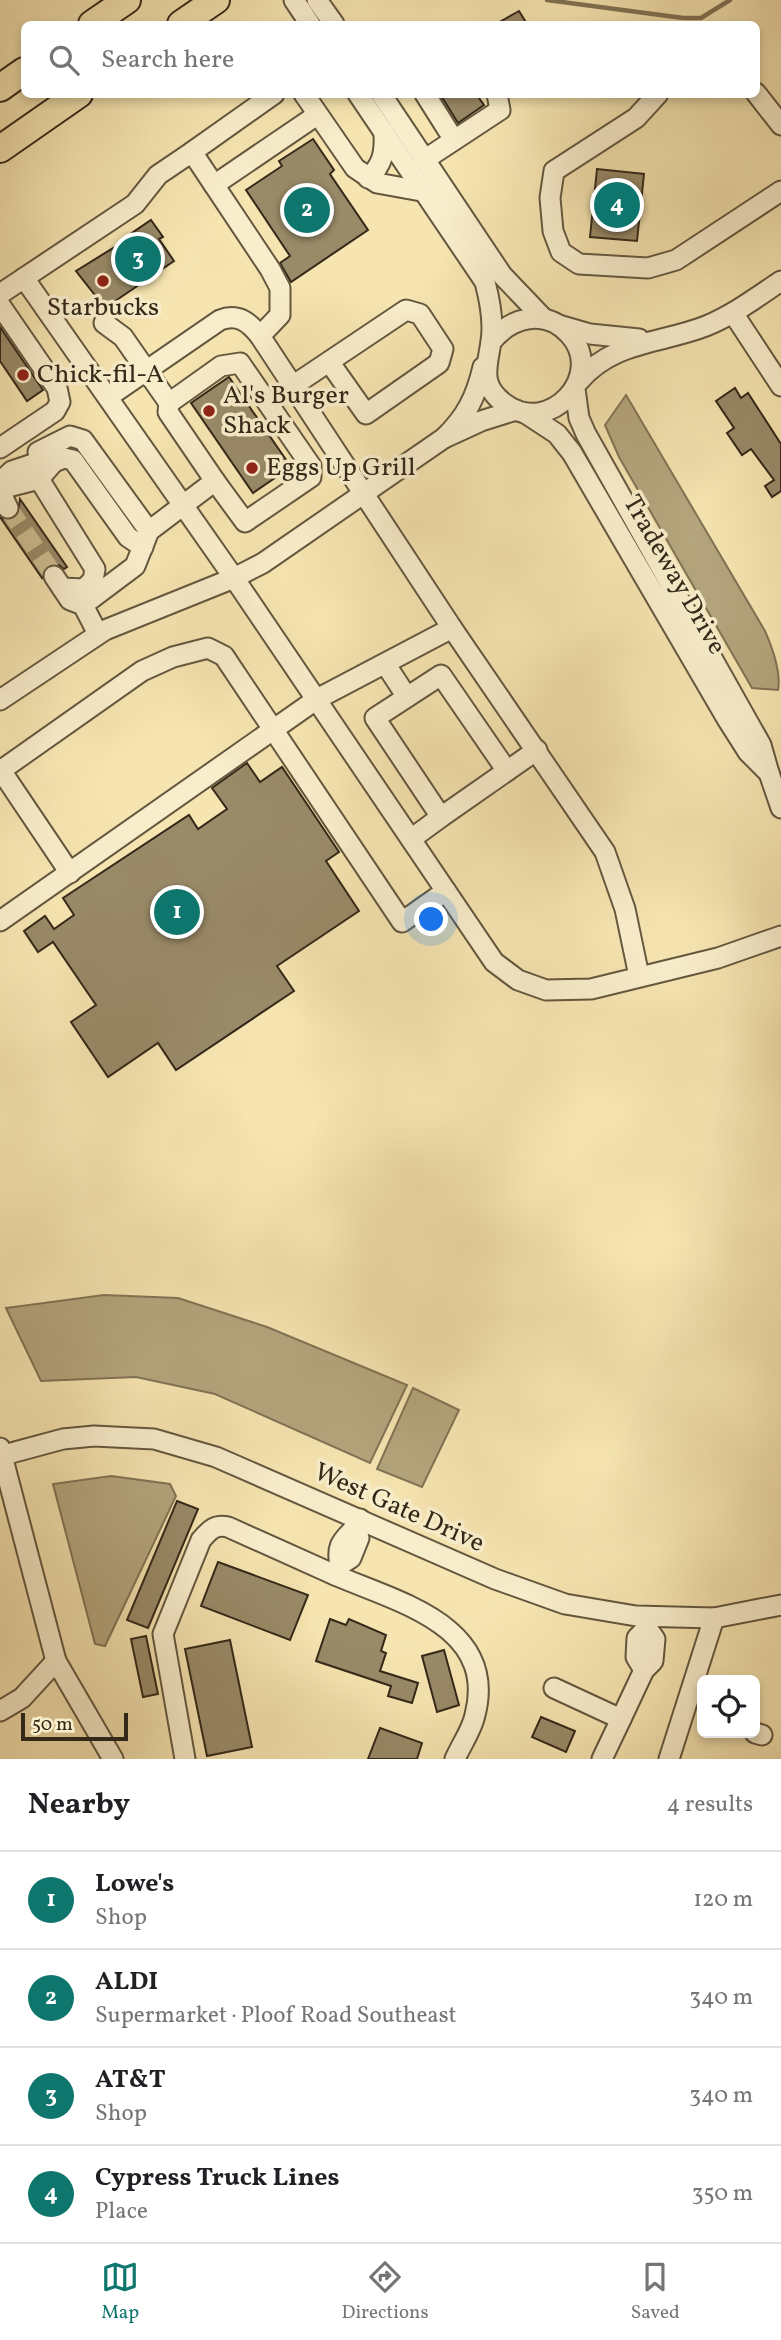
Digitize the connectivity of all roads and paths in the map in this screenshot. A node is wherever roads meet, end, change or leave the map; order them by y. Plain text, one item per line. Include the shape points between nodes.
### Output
1 (127, 0) edge
2 (191, 0) edge
3 (216, 0) edge
4 (294, 0) edge
5 (317, 0) edge
6 (96, 21) edge
7 (166, 21) edge
8 (185, 21) edge
9 (308, 21) edge
10 (332, 21) edge
11 (21, 73) edge
12 (0, 88) edge
13 (760, 97) edge
14 (73, 98) edge
15 (268, 98) edge
16 (306, 98) edge
17 (361, 98) edge
18 (384, 98) edge
19 (428, 98) edge
20 (498, 98) edge
21 (654, 98) edge
22 (317, 115) junction
23 (781, 125) edge
24 (384, 132) junction
25 (454, 140) junction
26 (0, 149) edge
27 (192, 152) junction
28 (424, 160) junction
29 (368, 178) junction
30 (214, 185) junction
31 (421, 191) junction
32 (781, 191) edge
33 (24, 278) junction
34 (781, 281) edge
35 (0, 294) edge
36 (0, 305) edge
37 (733, 313) junction
38 (551, 321) junction
39 (104, 323) dead end
40 (260, 336) junction
41 (654, 339) junction
42 (489, 349) junction
43 (330, 363) junction
44 (146, 371) junction
45 (294, 385) junction
46 (577, 385) junction
47 (781, 386) edge
48 (108, 397) junction
49 (169, 403) junction
50 (521, 412) junction
51 (313, 415) junction
52 (288, 433) junction
53 (444, 438) junction
54 (0, 448) edge
55 (39, 460) junction
56 (215, 481) junction
57 (0, 482) edge
58 (365, 493) junction
59 (3, 496) edge
60 (183, 505) junction
61 (146, 539) junction
62 (234, 578) junction
63 (83, 605) junction
64 (452, 628) junction
65 (98, 634) junction
66 (386, 665) junction
67 (407, 697) junction
68 (317, 699) junction
69 (0, 700) edge
70 (274, 729) junction
71 (537, 750) junction
72 (0, 770) edge
73 (506, 771) junction
74 (769, 773) junction
75 (781, 808) edge
76 (441, 817) junction
77 (411, 839) junction
78 (70, 873) junction
79 (446, 891) junction
80 (0, 921) edge
81 (781, 936) edge
82 (639, 976) junction
83 (1, 1453) edge
84 (358, 1523) junction
85 (338, 1570) junction
86 (781, 1605) edge
87 (714, 1618) junction
88 (649, 1622) junction
89 (56, 1661) junction
90 (554, 1688) dead end
91 (0, 1711) edge
92 (694, 1713) edge
93 (621, 1718) junction
94 (113, 1759) edge
95 (185, 1759) edge
96 (455, 1759) edge
97 (602, 1759) edge
98 (669, 1759) edge

1 - 6 highway
2 - 7 highway
3 - 8 highway
4 - 9 street
5 - 10 street
11 - 12 highway
13 - 23 street
14 - 26 highway
15 - 27 street
16 - 22 street
17 - 24 street
18 - 28 street
19 - 25 street
20 - 25 street via 500,110
21 - 32 street via 636,118 554,171 550,198 553,231 561,252 579,264 648,268 676,260
22 - 29 street via 349,162
22 - 30 street
24 - 29 street via 381,163
24 - 31 street
25 - 28 street
27 - 30 street
27 - 33 street via 158,175 135,204
28 - 38 street via 502,275
29 - 31 street
30 - 40 street via 280,288 280,315
31 - 42 street via 485,282 490,303
33 - 35 street
33 - 48 street
34 - 37 street
36 - 54 street via 57,388 60,402 55,411
37 - 41 street via 696,329
37 - 47 street
38 - 41 street via 624,339
38 - 42 street via 528,318 514,322 501,330
38 - 46 street via 571,335 579,349
39 - 44 street via 123,337
40 - 44 street via 244,319 227,318
40 - 45 street
41 - 46 street via 625,347 600,362
42 - 50 street via 488,383 504,404
42 - 53 street via 463,420
43 - 43 street via 406,310 419,314 443,349 439,363 366,414
43 - 45 street
44 - 48 street
44 - 49 street
45 - 51 street
46 - 50 street via 554,409
46 - 74 street, Tradeway Drive via 579,418 586,434 761,745
48 - 60 street
49 - 52 street via 221,366 240,363
49 - 56 street via 169,412
50 - 53 street via 481,421
50 - 74 street, Tradeway Drive via 557,434 572,453 727,719 748,752
51 - 52 street
51 - 58 street
52 - 56 street via 311,466 311,477 244,522
53 - 58 street
55 - 57 street
55 - 59 street
55 - 61 street via 73,460 128,537
55 - 61 street via 70,436 83,440
55 - 63 street via 95,569 93,580 84,589 58,582 70,600
56 - 60 street
58 - 62 street via 275,556
58 - 64 street
60 - 61 street
60 - 62 street
61 - 63 street via 135,566
62 - 65 street
62 - 68 street
63 - 65 street
64 - 66 street
64 - 71 street
65 - 69 street
66 - 67 street
66 - 68 street
67 - 73 street via 441,675
67 - 76 street via 375,718
68 - 70 street
68 - 77 street
70 - 72 street via 224,656 208,648 142,671
70 - 78 street
70 - 79 street via 402,922
71 - 73 street
71 - 82 street via 605,852 625,909
72 - 78 street
73 - 76 street
74 - 75 street, Tradeway Drive
76 - 77 street
77 - 79 street
78 - 80 street
79 - 82 street via 494,962 518,980 546,990 591,989
81 - 82 street via 718,958
83 - 84 street, West Gate Drive via 94,1436 154,1439 216,1457
83 - 89 street
84 - 85 street via 346,1533 337,1553
84 - 88 street, West Gate Drive via 553,1600
85 - 95 street via 220,1525 201,1540 163,1634
85 - 96 street via 442,1623 467,1649 479,1690 475,1716
86 - 87 street, West Gate Drive
87 - 88 street, West Gate Drive
87 - 92 street
88 - 93 street via 637,1638 636,1657 644,1670
89 - 91 street via 22,1698
89 - 94 street
90 - 93 street
92 - 98 street
93 - 97 street

